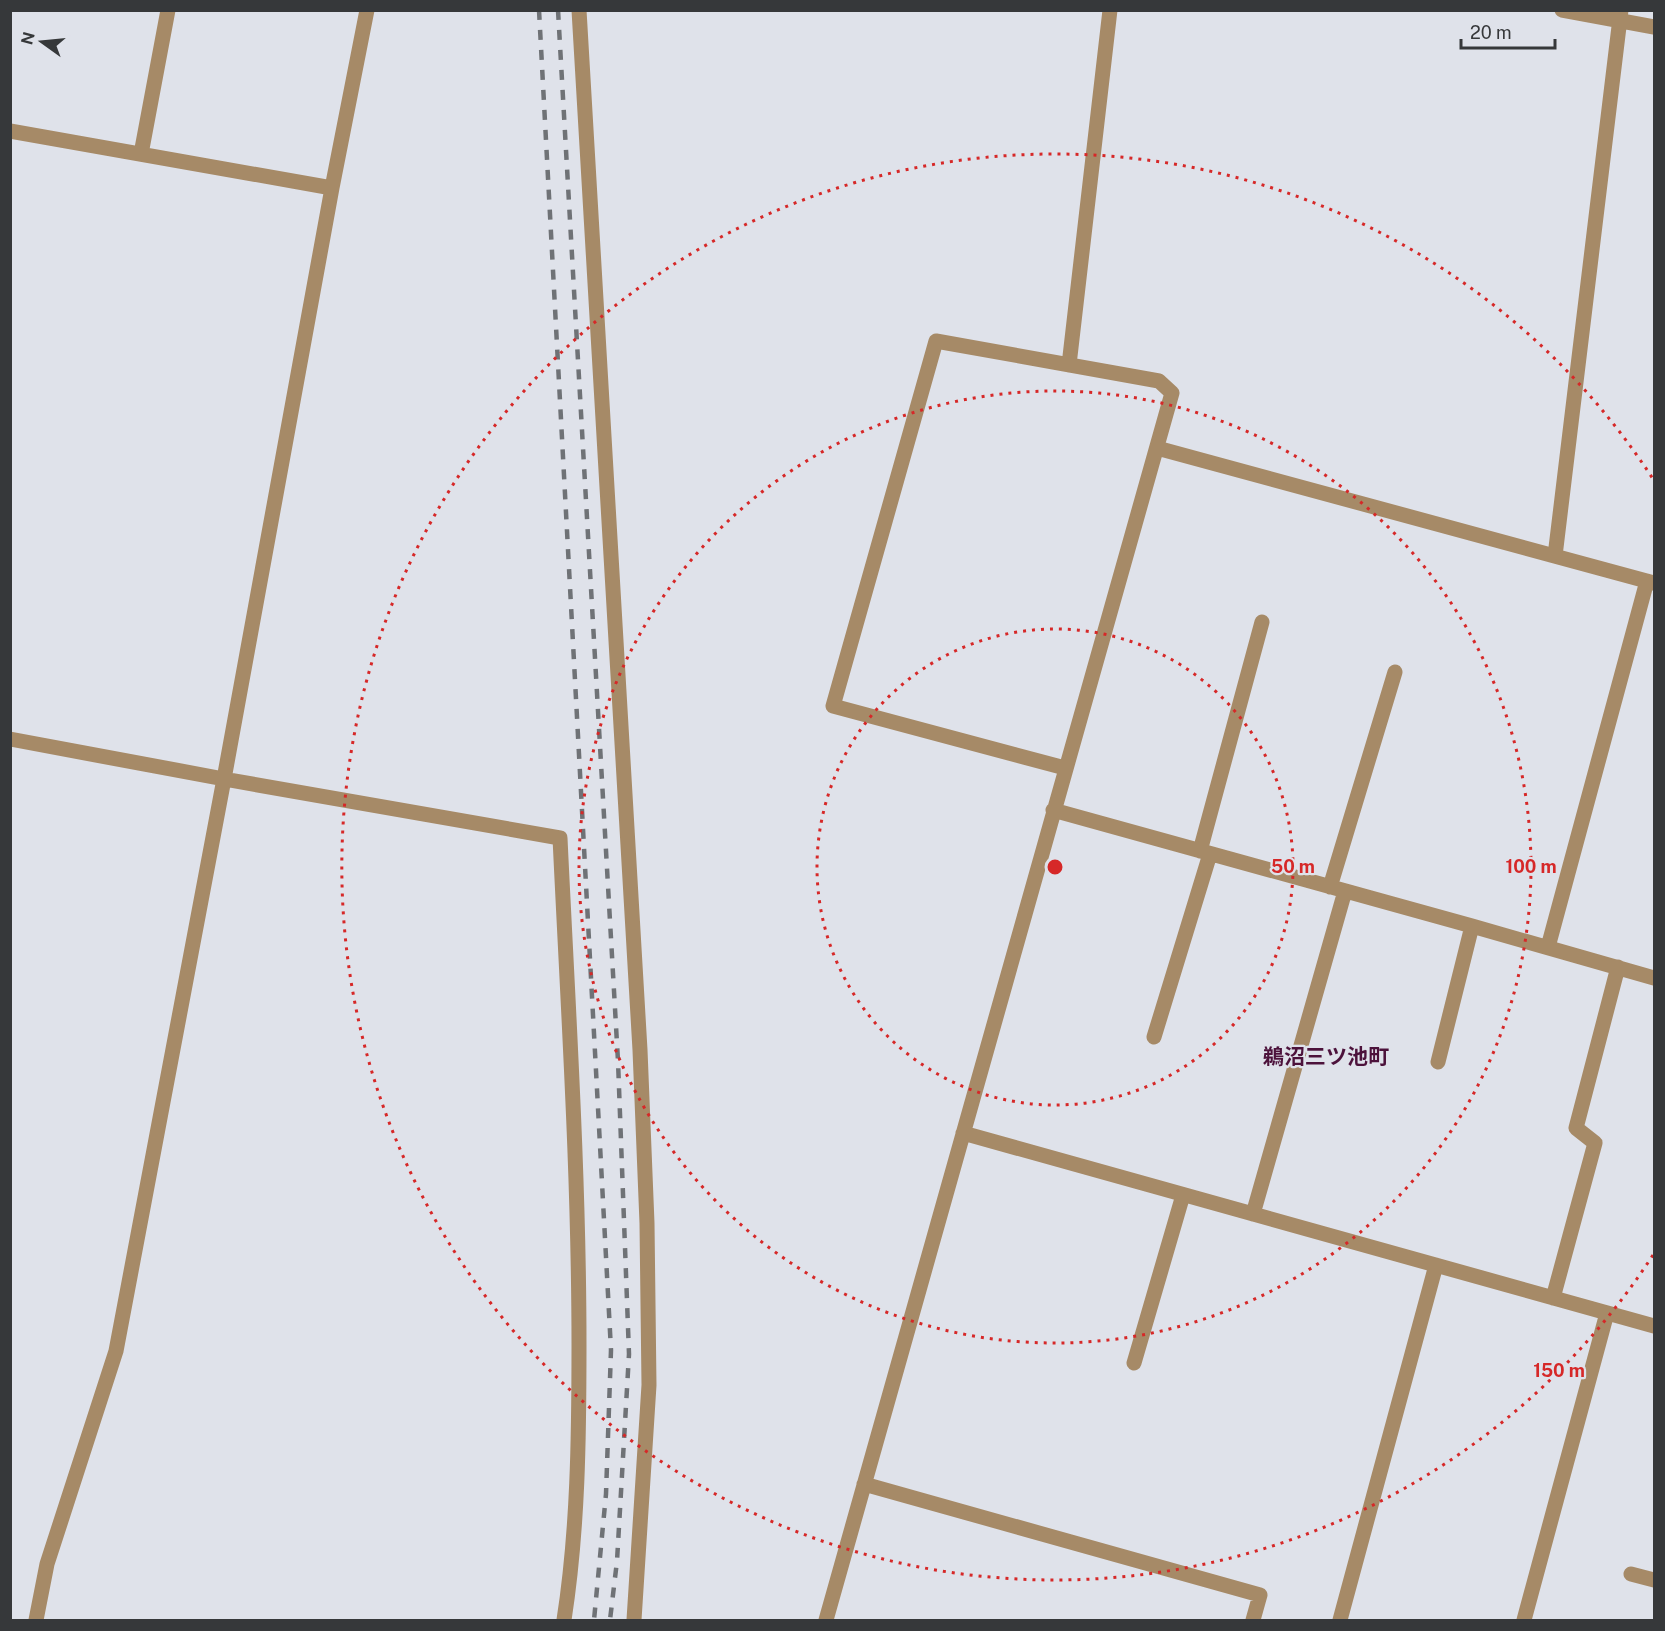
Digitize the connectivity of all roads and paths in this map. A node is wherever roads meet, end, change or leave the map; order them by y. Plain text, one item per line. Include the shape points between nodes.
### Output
1 (168, 10) edge
2 (368, 10) edge
3 (579, 10) edge
4 (1110, 10) edge
5 (1562, 10) edge
6 (1621, 16) edge
7 (1654, 27) edge
8 (10, 131) edge
9 (141, 154) junction
10 (332, 188) junction
11 (1070, 365) junction
12 (1157, 448) junction
13 (1555, 556) junction
14 (1651, 582) edge
15 (1262, 622) dead end
16 (1395, 672) dead end
17 (10, 739) edge
18 (1065, 768) junction
19 (224, 779) junction
20 (1053, 810) junction
21 (1205, 852) junction
22 (1330, 887) junction
23 (1345, 891) junction
24 (1472, 926) junction
25 (1548, 947) junction
26 (1618, 968) junction
27 (1654, 978) edge
28 (1154, 1037) dead end
29 (1438, 1062) dead end
30 (963, 1133) junction
31 (1183, 1195) junction
32 (1253, 1214) junction
33 (1436, 1266) junction
34 (1553, 1298) junction
35 (1606, 1313) junction
36 (1654, 1326) edge
37 (1134, 1363) dead end
38 (864, 1484) junction
39 (1631, 1574) dead end
40 (1654, 1580) edge
41 (36, 1620) edge
42 (564, 1620) edge
43 (634, 1620) edge
44 (826, 1620) edge
45 (1253, 1620) edge
46 (1340, 1620) edge
47 (1524, 1620) edge

1 - 9 street
2 - 10 street
3 - 43 street via 646,1211 649,1385
4 - 11 street
5 - 6 street
6 - 7 street
6 - 13 street
8 - 9 street
9 - 10 street
10 - 19 street
11 - 12 street via 1159,381 1172,393
11 - 18 street via 936,341 833,706
12 - 13 street
12 - 18 street
13 - 14 street
14 - 25 street
15 - 21 street
16 - 22 street
17 - 19 street
18 - 20 street
19 - 41 street via 116,1351 47,1564
19 - 42 street via 560,838 579,1231 579,1431 570,1585
20 - 21 street
20 - 30 street
21 - 22 street
21 - 28 street
22 - 23 street
23 - 24 street
23 - 32 street
24 - 25 street
24 - 29 street
25 - 26 street
26 - 27 street
26 - 34 street via 1576,1128 1595,1143
30 - 31 street
30 - 38 street
31 - 32 street
31 - 37 street
32 - 33 street
33 - 34 street
33 - 46 street
34 - 35 street
35 - 36 street
35 - 47 street
38 - 44 street
38 - 45 street via 1260,1594
39 - 40 street

